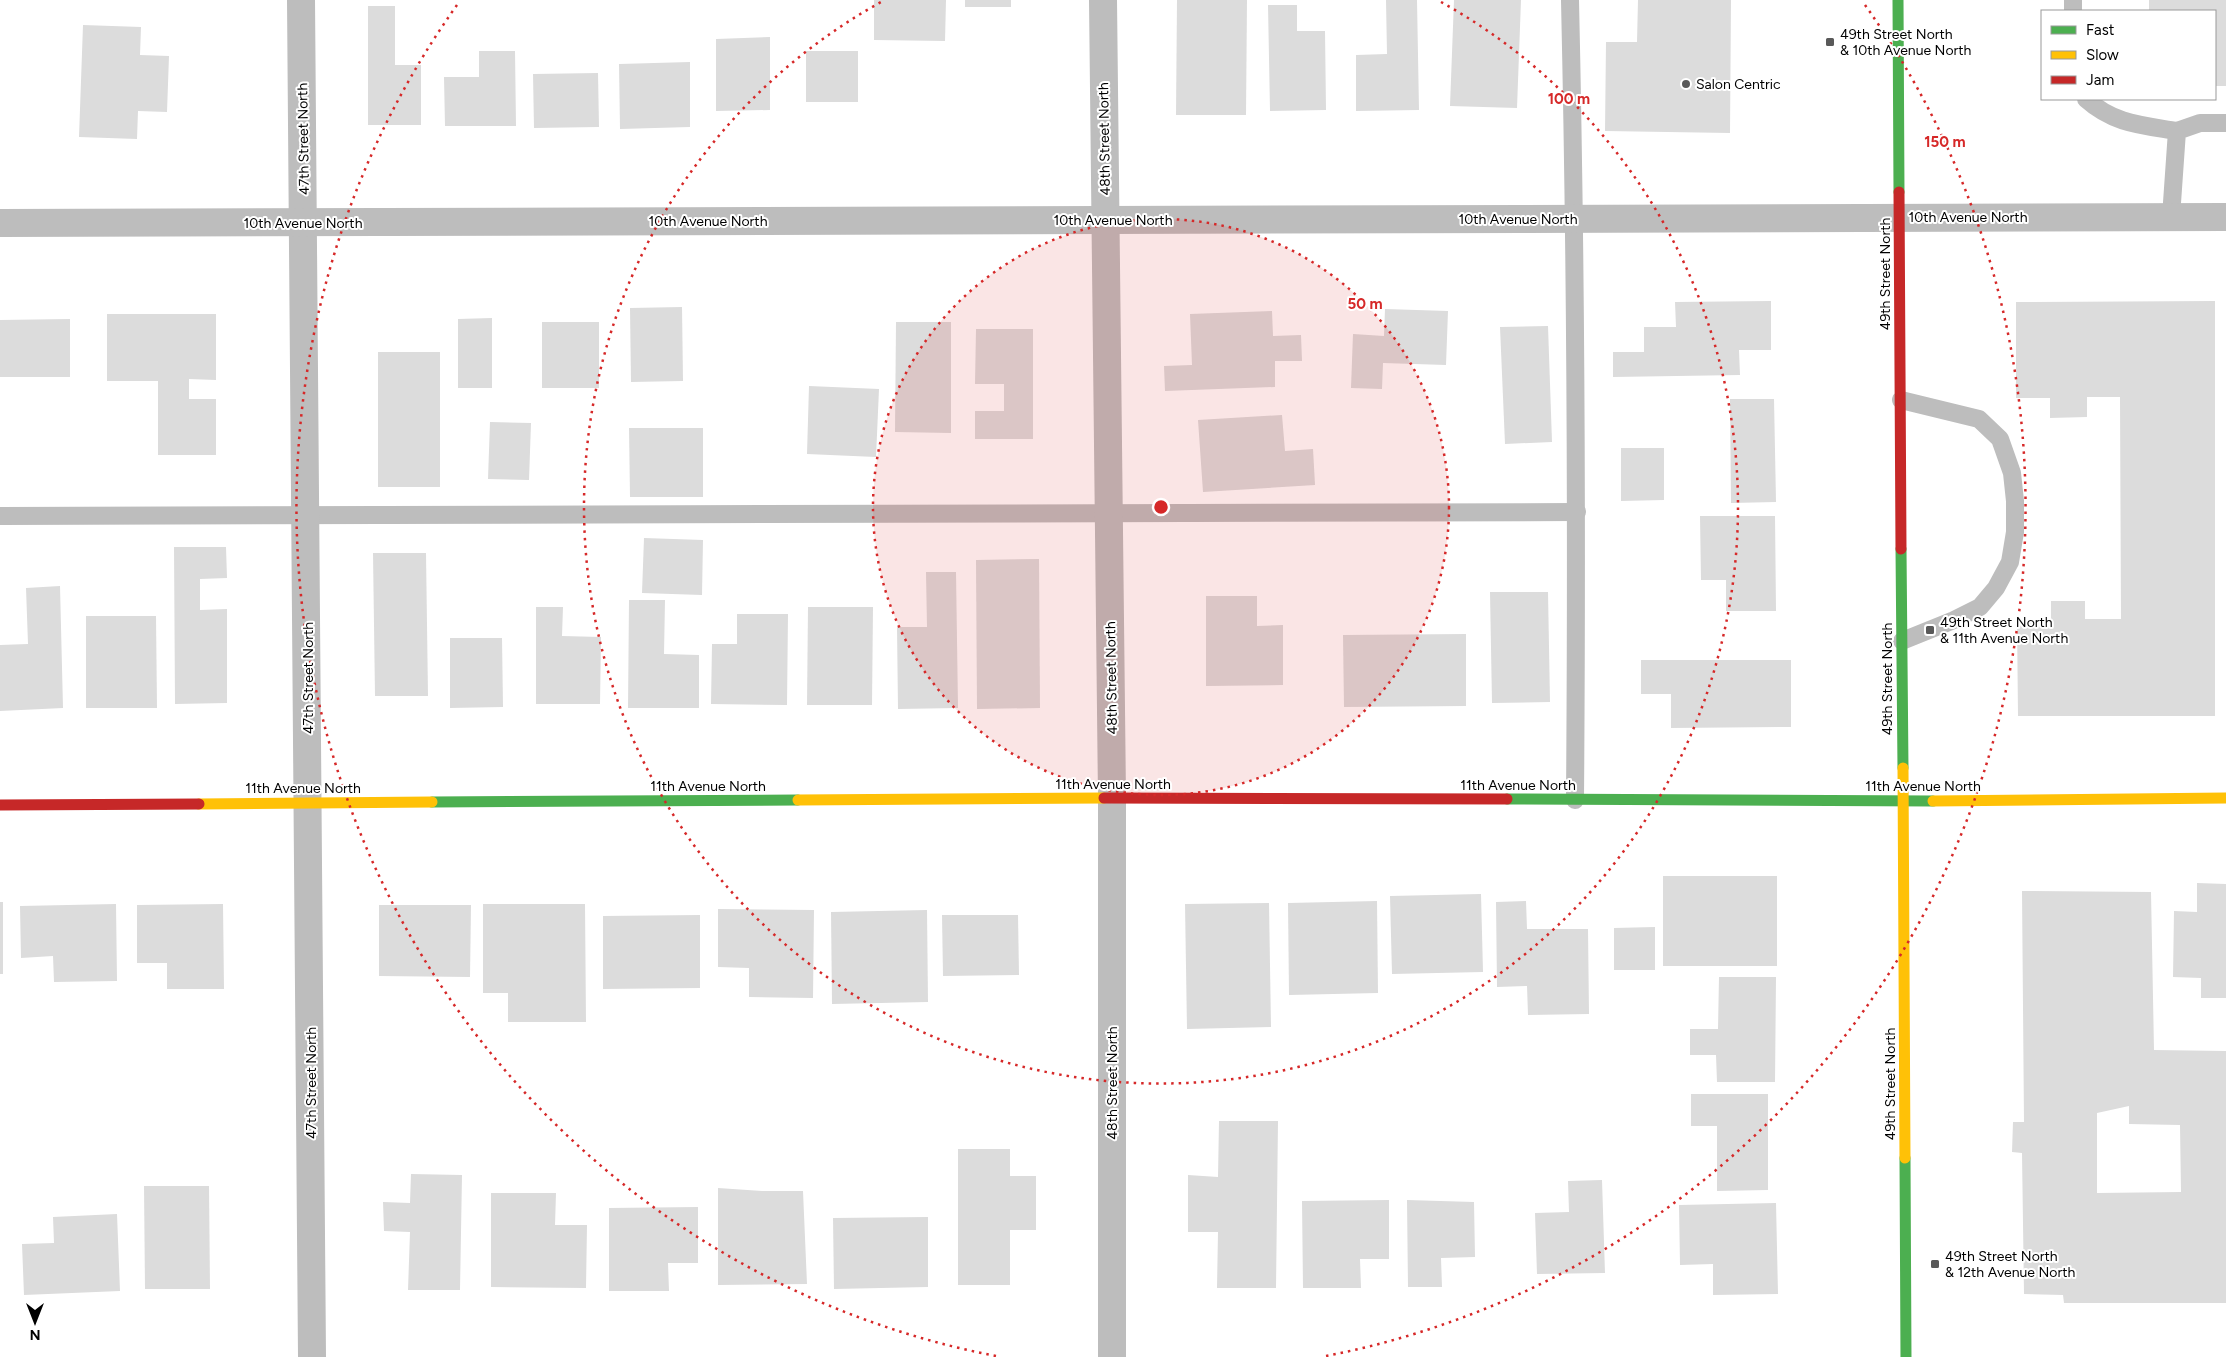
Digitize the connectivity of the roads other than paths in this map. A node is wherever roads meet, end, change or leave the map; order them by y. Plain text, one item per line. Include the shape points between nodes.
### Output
1 (301, 0) edge
2 (1103, 0) edge
3 (1570, 0) edge
4 (1898, 0) edge
5 (2087, 100) edge
6 (2226, 123) edge
7 (2177, 131) junction
8 (2226, 216) edge
9 (2171, 217) junction
10 (1900, 218) junction
11 (1575, 219) junction
12 (1105, 220) junction
13 (304, 223) junction
14 (0, 224) edge
15 (1901, 400) junction
16 (1577, 512) junction
17 (1108, 513) junction
18 (0, 516) edge
19 (307, 517) junction
20 (1902, 641) junction
21 (1112, 798) junction
22 (2226, 798) edge
23 (1575, 800) junction
24 (1903, 801) junction
25 (309, 803) junction
26 (0, 805) edge
27 (312, 1357) edge
28 (1112, 1357) edge
29 (1906, 1357) edge

1 - 13 street, 47th Street North
2 - 12 street, 48th Street North
3 - 11 lane
4 - 10 street, 49th Street North
5 - 7 lane via 2100,112 2124,122
6 - 7 lane via 2200,123
7 - 9 lane
8 - 9 street, 10th Avenue North
9 - 10 street, 10th Avenue North
10 - 11 street, 10th Avenue North
10 - 15 street, 49th Street North
11 - 12 street, 10th Avenue North
11 - 16 lane
12 - 13 street, 10th Avenue North
12 - 17 street, 48th Street North
13 - 14 street, 10th Avenue North
13 - 19 street, 47th Street North
15 - 20 street, 49th Street North
15 - 20 lane via 1979,419 2000,439 2012,472 2015,501 2015,532 2010,562 1996,588 1980,607
16 - 17 lane
16 - 23 lane
17 - 19 lane
17 - 21 street, 48th Street North
18 - 19 lane
19 - 25 street, 47th Street North
20 - 24 street, 49th Street North
21 - 23 street, 11th Avenue North
21 - 25 street, 11th Avenue North
21 - 28 street, 48th Street North
22 - 24 street, 11th Avenue North
23 - 24 street, 11th Avenue North
24 - 29 street, 49th Street North
25 - 26 street, 11th Avenue North
25 - 27 street, 47th Street North

